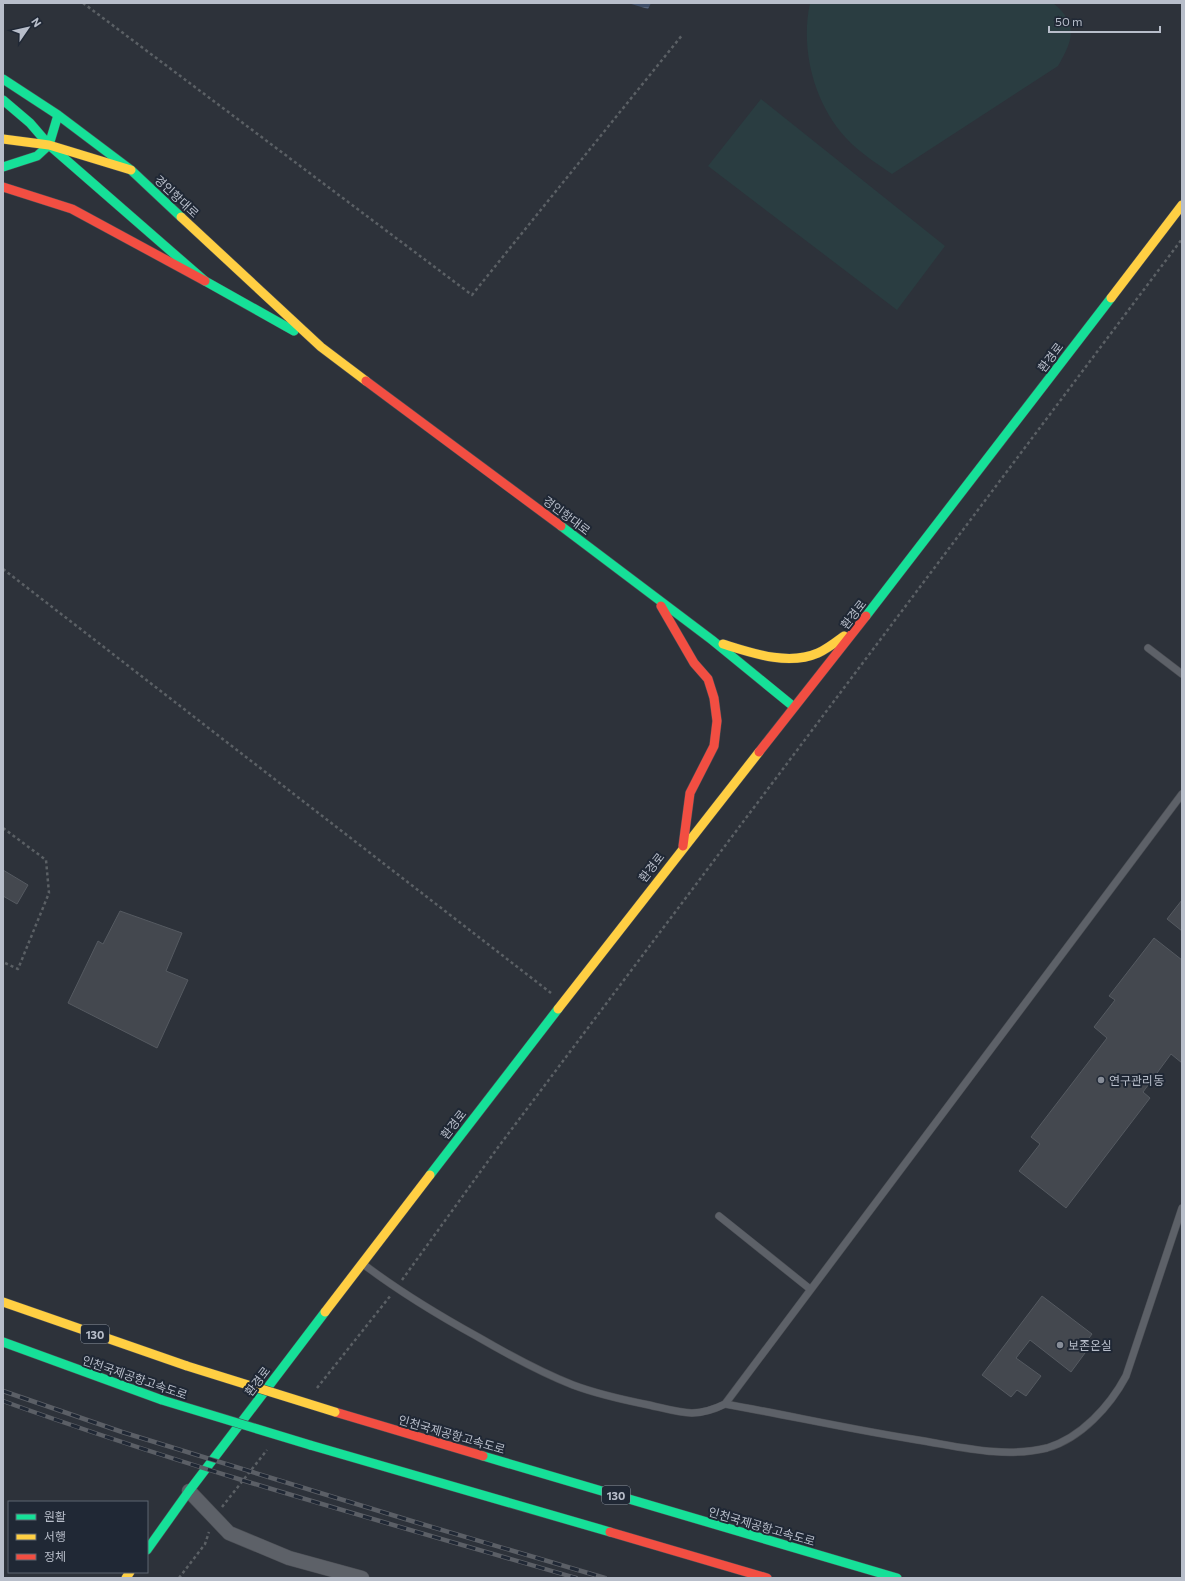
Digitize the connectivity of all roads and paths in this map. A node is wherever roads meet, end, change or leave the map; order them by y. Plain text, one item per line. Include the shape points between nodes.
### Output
1 (83, 3) edge
2 (683, 34) dead end
3 (3, 79) edge
4 (3, 100) edge
5 (58, 115) junction
6 (3, 139) edge
7 (48, 145) junction
8 (3, 167) edge
9 (131, 170) junction
10 (3, 187) edge
11 (1182, 205) edge
12 (1182, 239) edge
13 (205, 281) junction
14 (321, 347) junction
15 (3, 569) edge
16 (884, 594) junction
17 (657, 598) junction
18 (712, 640) junction
19 (1148, 648) dead end
20 (1182, 674) edge
21 (794, 707) junction
22 (1182, 794) edge
23 (3, 828) edge
24 (683, 847) junction
25 (3, 962) edge
26 (563, 1002) junction
27 (1182, 1208) edge
28 (719, 1216) dead end
29 (362, 1262) junction
30 (396, 1289) junction
31 (810, 1290) junction
32 (3, 1302) edge
33 (3, 1342) edge
34 (316, 1389) dead end
35 (725, 1404) junction
36 (272, 1444) dead end
37 (189, 1491) junction
38 (213, 1517) junction
39 (148, 1549) edge
40 (179, 1578) edge
41 (362, 1578) edge
42 (767, 1578) edge
43 (897, 1578) edge

1 - 2 path via 472,296
3 - 5 main road, 경인항대로
4 - 7 main road, 경인항대로 via 30,123
5 - 7 main road
5 - 9 main road, 경인항대로
6 - 7 main road
7 - 8 main road via 37,156
7 - 9 main road
7 - 13 main road, 경인항대로
9 - 14 main road, 경인항대로
10 - 13 main road via 72,209
11 - 16 main road, 환경로
12 - 30 path via 499,1146
13 - 14 main road, 경인항대로
14 - 17 main road, 경인항대로
15 - 26 path
16 - 18 main road via 844,636 818,653 802,658 758,655
16 - 21 main road, 환경로
17 - 18 main road, 경인항대로
17 - 24 main road via 694,662 708,679 717,721 714,746 690,794
18 - 21 main road, 경인항대로
19 - 20 lane
21 - 24 main road, 환경로
22 - 31 lane
23 - 25 path via 46,860 49,893 18,969
24 - 26 main road, 환경로
26 - 29 main road, 환경로
27 - 35 lane via 1126,1376 1116,1394 1083,1428 1049,1447 1012,1453 986,1451 876,1434
28 - 31 lane
29 - 30 lane
29 - 37 main road, 환경로
30 - 34 path
30 - 35 lane via 517,1359 575,1386 632,1402 683,1412 710,1411
31 - 35 lane
32 - 43 main road, 인천국제공항고속도로 / 130, bridge via 187,1366 335,1412
33 - 42 main road, 인천국제공항고속도로, bridge via 162,1400
36 - 38 path
37 - 38 street
37 - 39 main road, 환경로
38 - 40 path via 205,1544
38 - 41 street via 229,1532 289,1558

